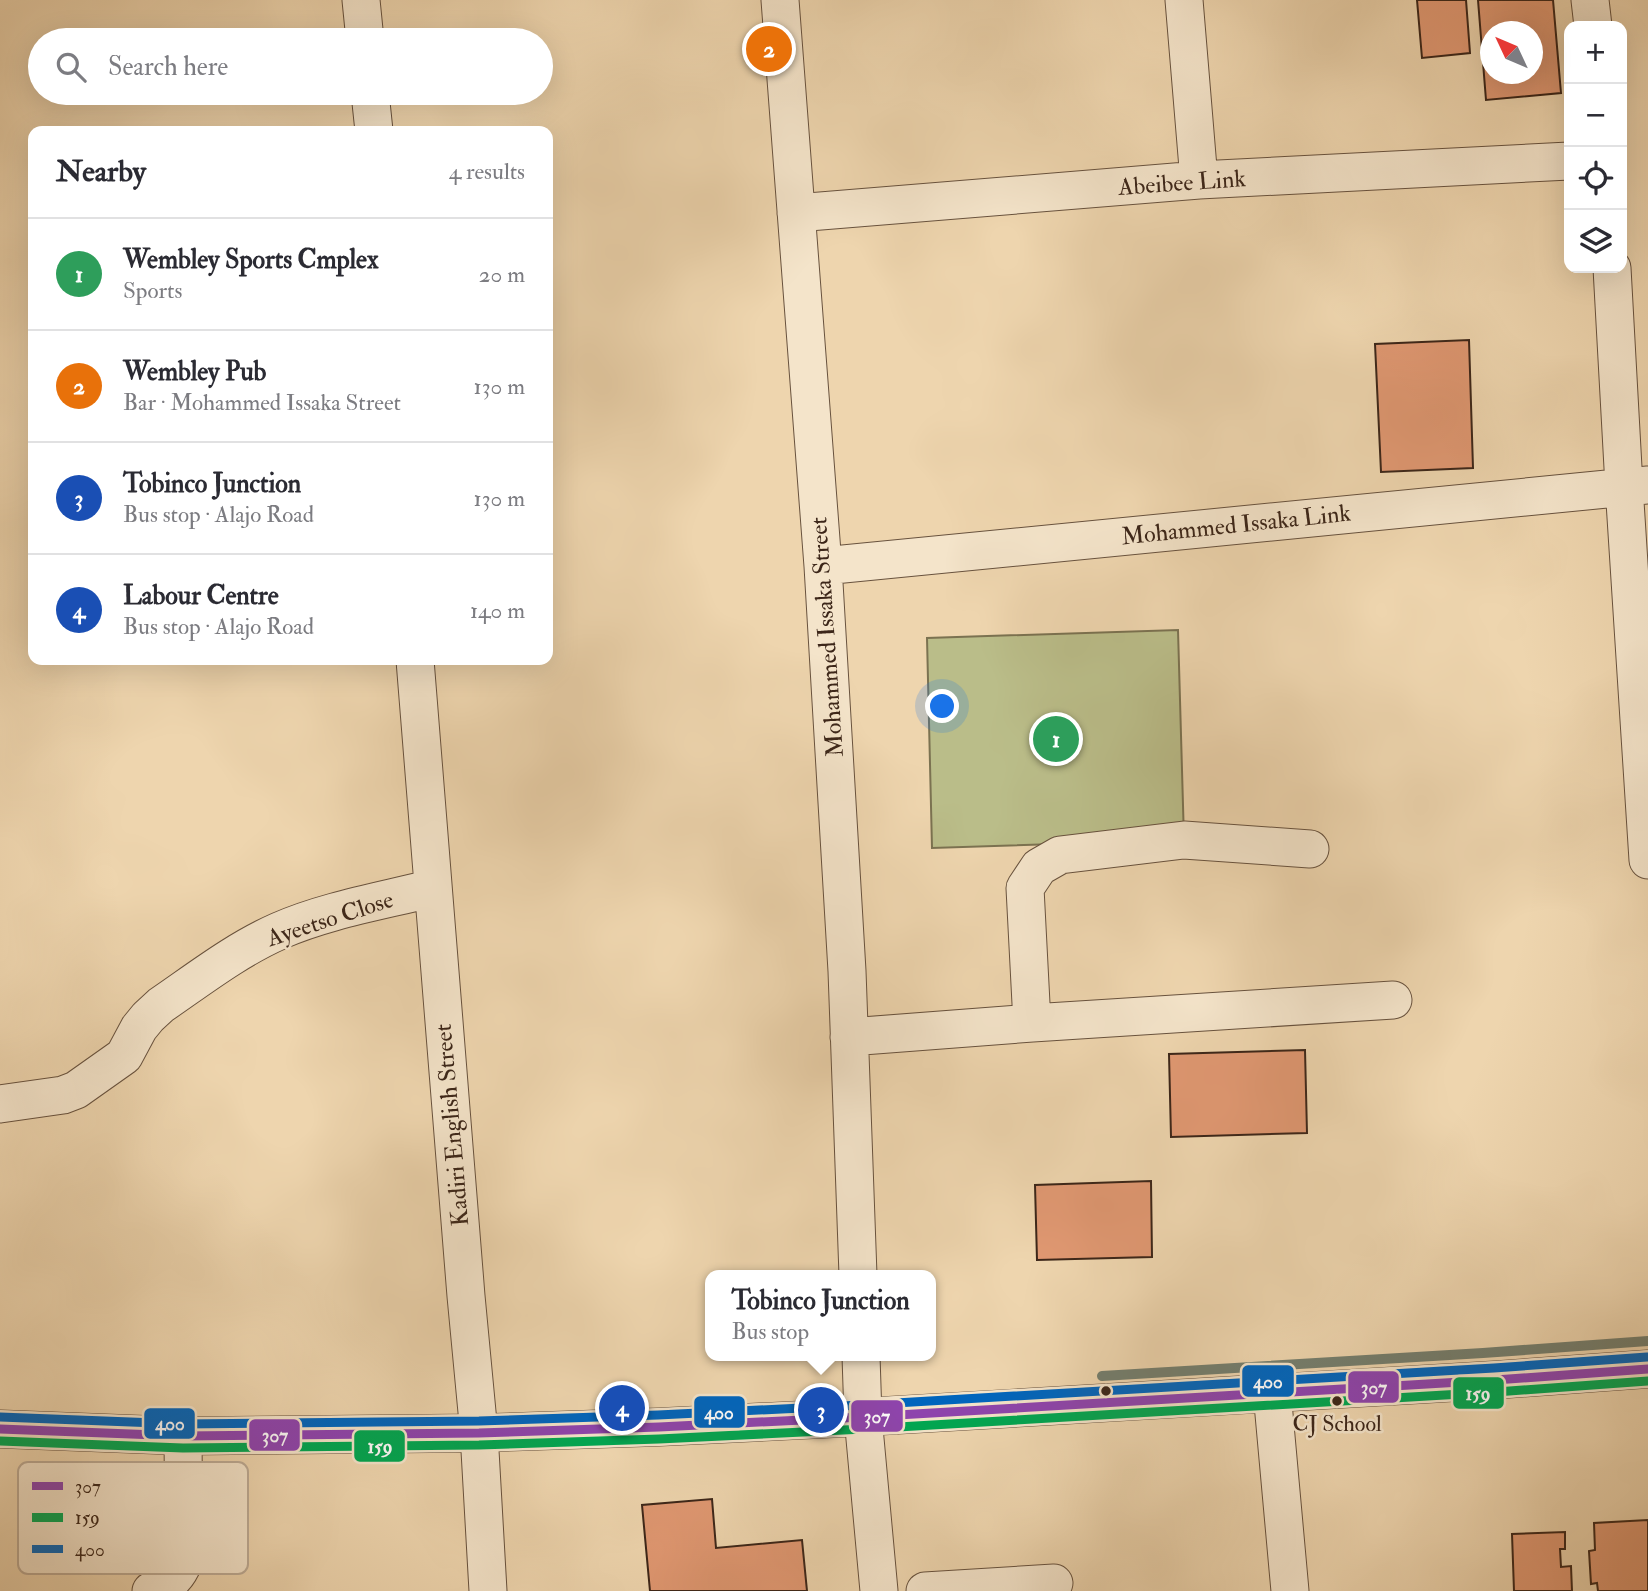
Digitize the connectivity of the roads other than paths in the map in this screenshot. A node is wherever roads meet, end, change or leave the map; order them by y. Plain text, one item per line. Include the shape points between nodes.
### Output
1 (361, 0) edge
2 (780, 0) edge
3 (1184, 0) edge
4 (1590, 0) edge
5 (1592, 21) edge
6 (364, 28) edge
7 (371, 105) edge
8 (373, 126) edge
9 (1564, 161) edge
10 (1199, 180) junction
11 (796, 213) junction
12 (1613, 273) edge
13 (1636, 485) edge
14 (823, 566) junction
15 (415, 665) edge
16 (1310, 849) dead end
17 (1648, 860) edge
18 (433, 888) junction
19 (1393, 1000) dead end
20 (1032, 1023) junction
21 (849, 1037) junction
22 (0, 1104) edge
23 (858, 1270) edge
24 (861, 1361) edge
25 (1648, 1369) edge
26 (1272, 1392) junction
27 (863, 1417) junction
28 (0, 1429) edge
29 (479, 1433) junction
30 (183, 1436) junction
31 (183, 1462) edge
32 (178, 1574) edge
33 (1054, 1583) dead end
34 (151, 1591) edge
35 (488, 1591) edge
36 (879, 1591) edge
37 (925, 1591) edge
38 (1290, 1591) edge

1 - 6 street
2 - 11 street, Mohammed Issaka Street
3 - 10 street
4 - 5 street
7 - 8 street
9 - 10 street, Abeibee Link
10 - 11 street, Abeibee Link
11 - 14 street, Mohammed Issaka Street
12 - 13 street
13 - 14 street, Mohammed Issaka Link
13 - 17 street
14 - 21 street, Mohammed Issaka Street
15 - 18 street, Kadiri English Street
16 - 20 street via 1184,840 1060,855 1039,867 1025,888
18 - 22 street, Ayeetso Close via 329,914 255,942 160,1005 139,1028 124,1056 76,1090
18 - 29 street, Kadiri English Street
19 - 20 street
20 - 21 street
21 - 23 street, Mohammed Issaka Street
24 - 27 street
25 - 26 street
26 - 27 street
26 - 38 street
27 - 29 street
27 - 36 street
28 - 30 street
29 - 30 street
29 - 35 street, Kadiri English Street
30 - 31 street
32 - 34 street
33 - 37 street

